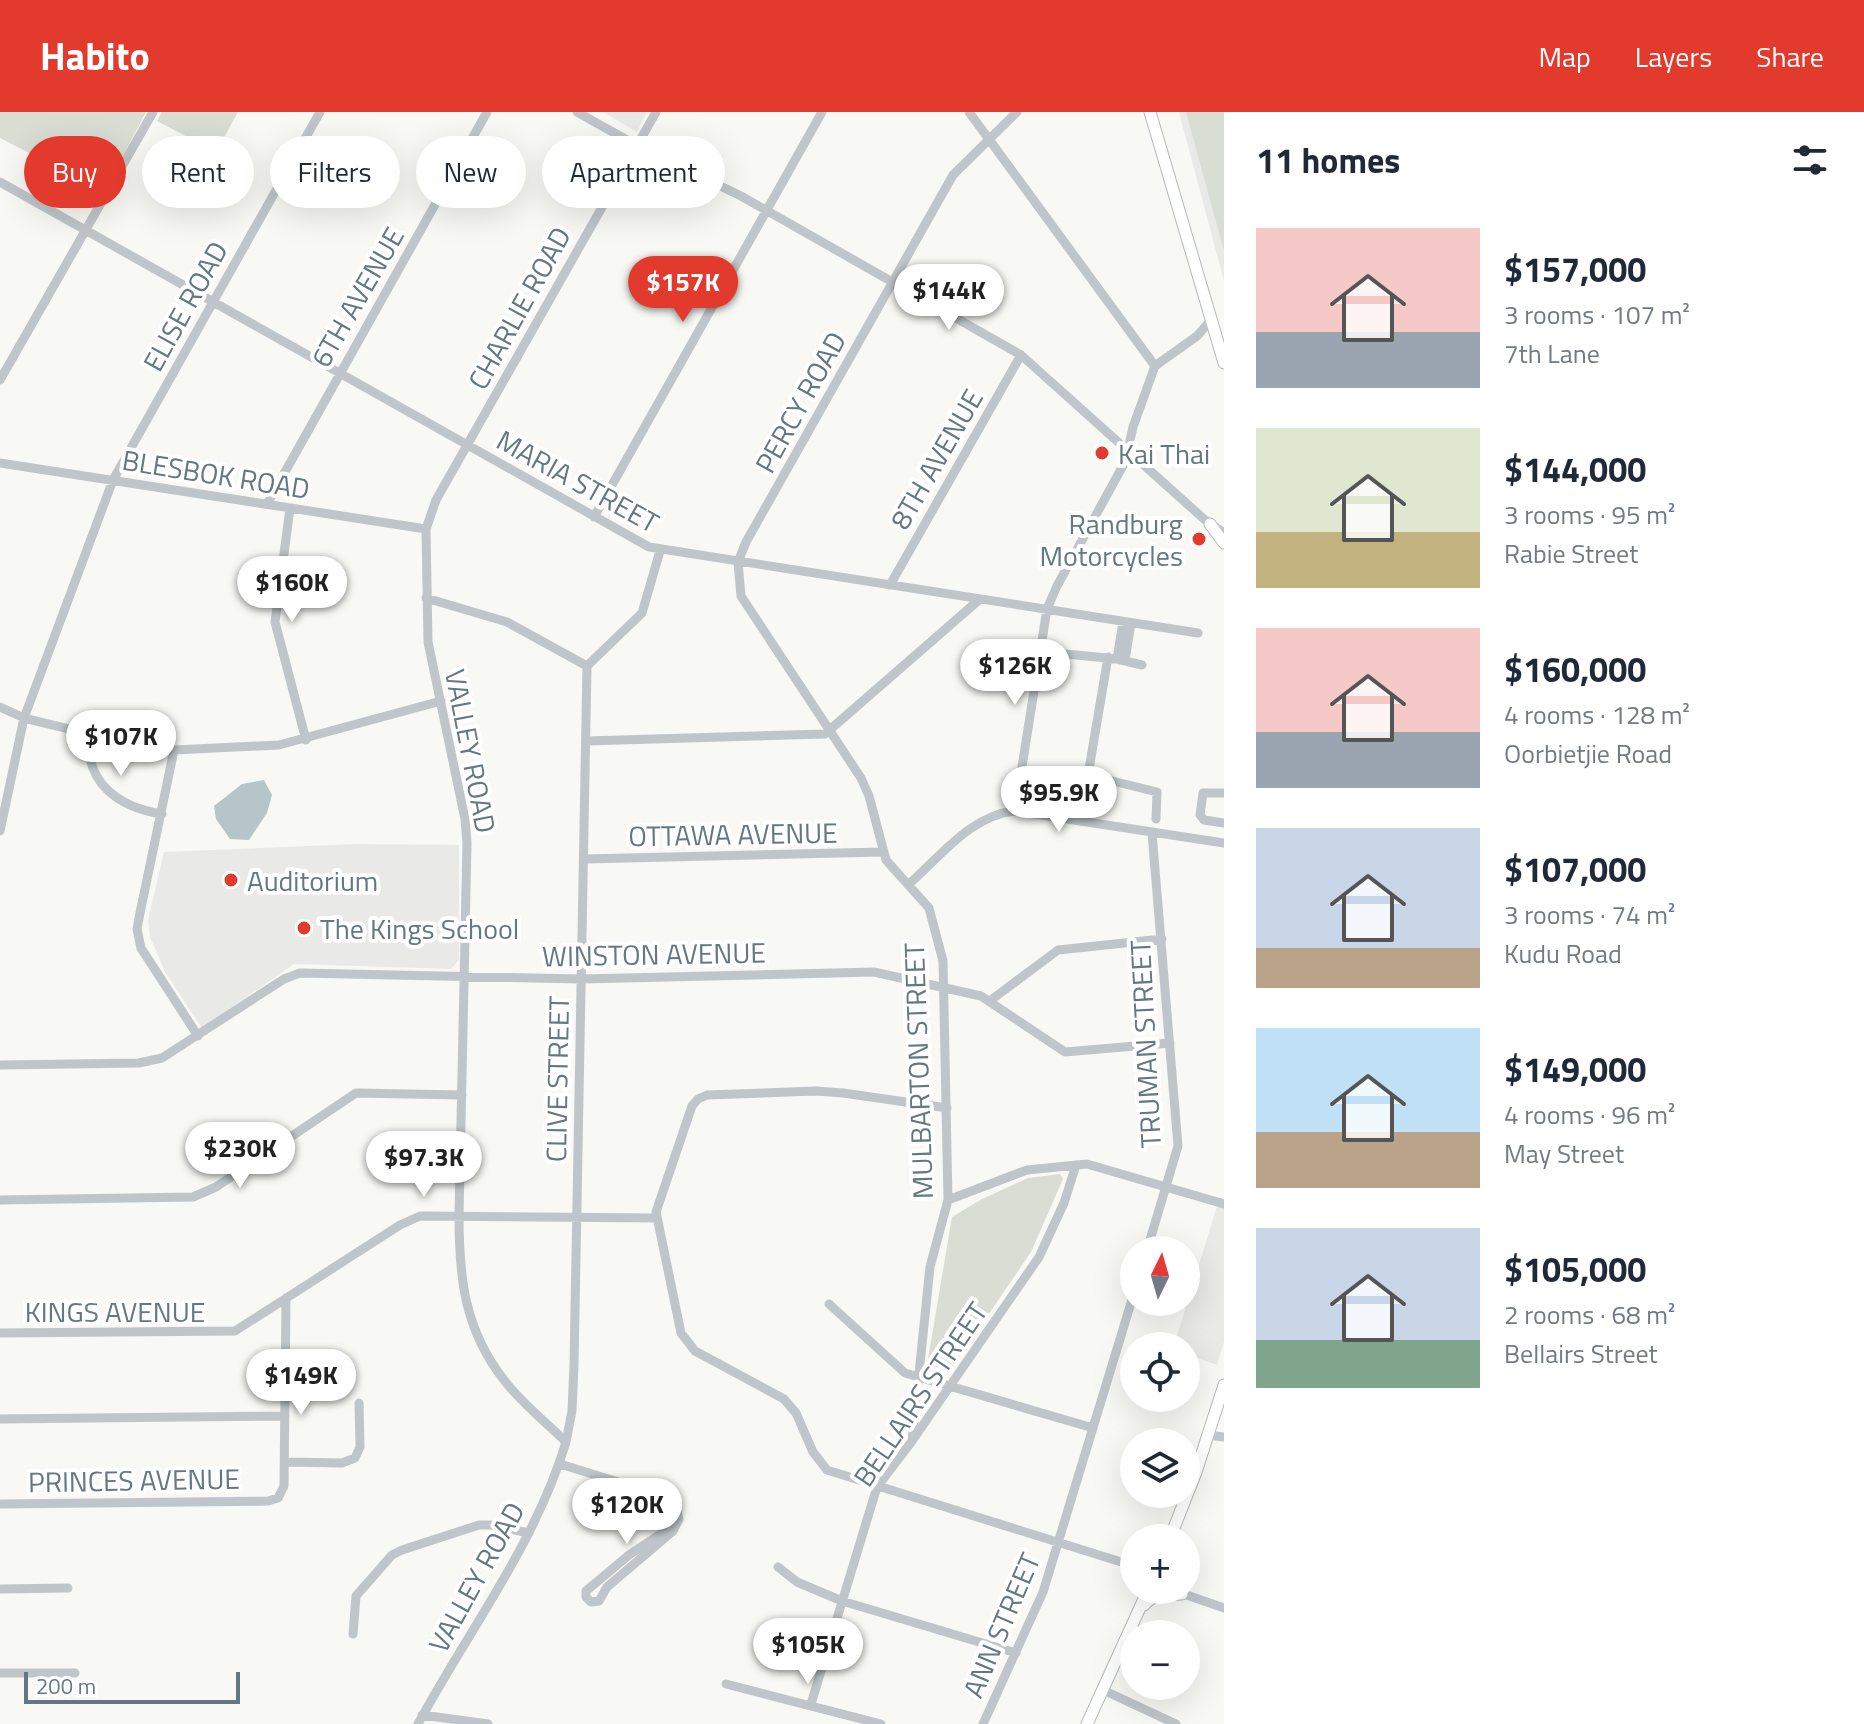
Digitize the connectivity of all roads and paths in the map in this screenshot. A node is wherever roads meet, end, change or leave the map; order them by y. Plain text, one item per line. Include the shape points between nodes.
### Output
1 (153, 112) edge
2 (320, 112) edge
3 (487, 112) edge
4 (577, 112) edge
5 (656, 112) edge
6 (822, 112) edge
7 (969, 112) edge
8 (1017, 112) edge
9 (1150, 112) edge
10 (1157, 112) edge
11 (620, 136) edge
12 (641, 136) edge
13 (989, 139) junction
14 (0, 182) edge
15 (725, 188) edge
16 (601, 208) edge
17 (766, 211) junction
18 (86, 230) junction
19 (893, 282) junction
20 (213, 302) junction
21 (1212, 319) junction
22 (1197, 336) junction
23 (1217, 339) junction
24 (1224, 351) edge
25 (1021, 355) junction
26 (1224, 363) edge
27 (1155, 366) junction
28 (339, 373) junction
29 (0, 380) edge
30 (467, 446) junction
31 (1129, 450) junction
32 (0, 463) edge
33 (113, 480) junction
34 (267, 504) junction
35 (290, 508) junction
36 (594, 517) junction
37 (1210, 524) junction
38 (426, 529) junction
39 (1224, 533) edge
40 (1224, 543) edge
41 (660, 551) junction
42 (738, 562) junction
43 (890, 585) junction
44 (426, 598) junction
45 (980, 599) junction
46 (1047, 609) junction
47 (1127, 623) junction
48 (1198, 633) dead end
49 (1056, 653) dead end
50 (1117, 659) junction
51 (1142, 665) dead end
52 (587, 666) junction
53 (441, 701) junction
54 (0, 707) edge
55 (24, 718) junction
56 (830, 732) junction
57 (89, 733) junction
58 (306, 740) junction
59 (586, 741) junction
60 (174, 750) junction
61 (1088, 775) junction
62 (1224, 793) edge
63 (1068, 805) dead end
64 (1015, 811) junction
65 (162, 814) junction
66 (1156, 819) dead end
67 (1220, 822) edge
68 (0, 831) edge
69 (1152, 833) junction
70 (1219, 843) edge
71 (883, 852) junction
72 (584, 859) junction
73 (908, 885) junction
74 (1162, 939) junction
75 (464, 976) junction
76 (582, 979) junction
77 (944, 986) junction
78 (991, 1000) junction
79 (198, 1036) junction
80 (1170, 1043) junction
81 (0, 1065) edge
82 (462, 1095) junction
83 (947, 1108) junction
84 (1076, 1165) junction
85 (1166, 1187) junction
86 (0, 1200) edge
87 (948, 1200) junction
88 (1224, 1204) edge
89 (459, 1215) junction
90 (576, 1217) junction
91 (655, 1218) junction
92 (1151, 1236) edge
93 (286, 1298) junction
94 (829, 1304) dead end
95 (1127, 1316) edge
96 (0, 1333) edge
97 (918, 1376) junction
98 (1224, 1385) edge
99 (950, 1386) junction
100 (359, 1403) dead end
101 (285, 1416) junction
102 (0, 1419) edge
103 (1093, 1428) junction
104 (1208, 1435) junction
105 (1224, 1437) edge
106 (912, 1441) junction
107 (566, 1442) junction
108 (285, 1462) junction
109 (560, 1464) junction
110 (877, 1487) junction
111 (0, 1504) edge
112 (677, 1516) junction
113 (1177, 1524) edge
114 (529, 1533) junction
115 (1058, 1542) junction
116 (1120, 1562) edge
117 (778, 1567) dead end
118 (68, 1588) dead end
119 (0, 1589) edge
120 (1200, 1600) edge
121 (842, 1601) junction
122 (1142, 1604) edge
123 (1145, 1604) edge
124 (1224, 1608) edge
125 (1138, 1612) junction
126 (353, 1634) dead end
127 (1016, 1653) junction
128 (0, 1673) edge
129 (75, 1673) dead end
130 (726, 1684) dead end
131 (1103, 1690) junction
132 (811, 1704) junction
133 (420, 1720) edge
134 (488, 1724) edge
135 (881, 1724) edge
136 (983, 1724) edge
137 (1087, 1724) edge
138 (1176, 1724) edge

1 - 18 street
2 - 20 street, ELISE ROAD
3 - 28 street, 6TH AVENUE
4 - 11 street
5 - 12 street, CHARLIE ROAD
6 - 17 street
7 - 13 street
8 - 13 street, PERCY ROAD
9 - 21 main road
10 - 24 main road
13 - 19 street, PERCY ROAD via 953,175
13 - 27 street
14 - 18 street, MARIA STREET
15 - 17 street
16 - 30 street, CHARLIE ROAD
17 - 19 street
17 - 36 street
18 - 20 street, MARIA STREET
18 - 29 street
19 - 25 street
19 - 42 street, PERCY ROAD
20 - 28 street, MARIA STREET
20 - 33 street, ELISE ROAD
21 - 22 street
21 - 23 main road
22 - 23 street
22 - 27 street
23 - 26 main road
25 - 31 street
25 - 43 street, 8TH AVENUE
27 - 31 street
28 - 30 street, MARIA STREET
28 - 34 street, 6TH AVENUE
30 - 36 street, MARIA STREET
30 - 38 street, CHARLIE ROAD
31 - 37 street
31 - 46 street
32 - 33 street, BLESBOK ROAD
33 - 34 street, BLESBOK ROAD
33 - 55 street, ELISE ROAD
34 - 35 street, BLESBOK ROAD
35 - 38 street, BLESBOK ROAD
35 - 58 street via 275,622
36 - 41 street, MARIA STREET
37 - 39 street
37 - 40 main road
38 - 44 street, VALLEY ROAD
41 - 42 street, MARIA STREET
41 - 52 street via 642,613
42 - 43 street, MARIA STREET
42 - 56 street, MULBARTON STREET via 741,596
43 - 45 street, MARIA STREET
44 - 52 street via 507,622
44 - 53 street, VALLEY ROAD
45 - 46 street, MARIA STREET
45 - 56 street
46 - 47 street, MARIA STREET
46 - 64 street
47 - 48 street, MARIA STREET
47 - 50 street
49 - 50 street
50 - 51 street
50 - 61 street
52 - 59 street, CLIVE STREET
53 - 58 street
53 - 75 street, VALLEY ROAD via 467,834
54 - 55 street
55 - 57 street
55 - 68 street, ELISE ROAD
56 - 59 street
56 - 71 street, MULBARTON STREET via 866,789
57 - 60 street
57 - 65 street via 89,760 103,783 128,807
58 - 60 street via 271,747
59 - 72 street, CLIVE STREET
60 - 65 street
61 - 63 street via 1073,786
61 - 66 street via 1157,792
62 - 67 street via 1202,795 1201,817
64 - 69 street
64 - 73 street via 974,825
65 - 79 street via 138,937
67 - 70 street
69 - 70 street
69 - 74 street, TRUMAN STREET
71 - 72 street, OTTAWA AVENUE
71 - 73 street, MULBARTON STREET
72 - 76 street, CLIVE STREET
73 - 77 street, MULBARTON STREET via 932,916
74 - 78 street via 1058,950
74 - 80 street, TRUMAN STREET
75 - 76 street, WINSTON AVENUE
75 - 79 street, WINSTON AVENUE via 296,974
75 - 82 street, VALLEY ROAD
76 - 77 street, WINSTON AVENUE via 862,972
76 - 90 street, CLIVE STREET
77 - 78 street, WINSTON AVENUE
77 - 83 street, MULBARTON STREET
78 - 80 street, WINSTON AVENUE via 1065,1052
79 - 81 street, WINSTON AVENUE via 148,1062
80 - 85 street, TRUMAN STREET via 1178,1146
82 - 86 street via 356,1093 193,1197
82 - 89 street, VALLEY ROAD
83 - 87 street, MULBARTON STREET
83 - 91 street via 831,1091 702,1096 692,1106
84 - 85 street via 1094,1165
84 - 87 street via 1027,1170
84 - 99 street, BELLAIRS STREET via 1039,1257
85 - 88 street
85 - 92 street, TRUMAN STREET
87 - 97 street, MULBARTON STREET via 930,1267
89 - 90 street
89 - 93 street via 409,1220
89 - 107 street, VALLEY ROAD via 461,1277 476,1332 504,1381
90 - 91 street
90 - 107 street, CLIVE STREET via 573,1403
91 - 110 street via 684,1340 784,1399 827,1470
93 - 96 street, KINGS AVENUE via 230,1332
93 - 101 street
94 - 97 street via 902,1371
95 - 103 street
97 - 99 street
97 - 106 street, MULBARTON STREET
98 - 104 main road
99 - 103 street
99 - 106 street, BELLAIRS STREET
100 - 108 street via 360,1447 355,1458 342,1463
101 - 102 street
101 - 108 street
103 - 115 street
104 - 105 street
104 - 113 main road
106 - 110 street, BELLAIRS STREET
107 - 109 street, VALLEY ROAD
108 - 111 street, PRINCES AVENUE via 283,1493 268,1501
109 - 112 street via 660,1495 676,1508
109 - 114 street, VALLEY ROAD
110 - 115 street
110 - 121 street, BELLAIRS STREET
112 - 112 street via 673,1531 616,1578 599,1601 587,1599 586,1591 671,1527
114 - 126 street via 479,1525 396,1552 358,1592
114 - 133 street, VALLEY ROAD
115 - 116 street
115 - 127 street, ANN STREET
117 - 121 street via 797,1582
118 - 119 street
120 - 124 street
121 - 127 street
121 - 132 street, BELLAIRS STREET
122 - 125 main road
123 - 125 main road
125 - 131 main road
127 - 136 street, ANN STREET
128 - 129 street
130 - 132 street
131 - 137 main road
131 - 138 street
132 - 135 street
133 - 134 street

